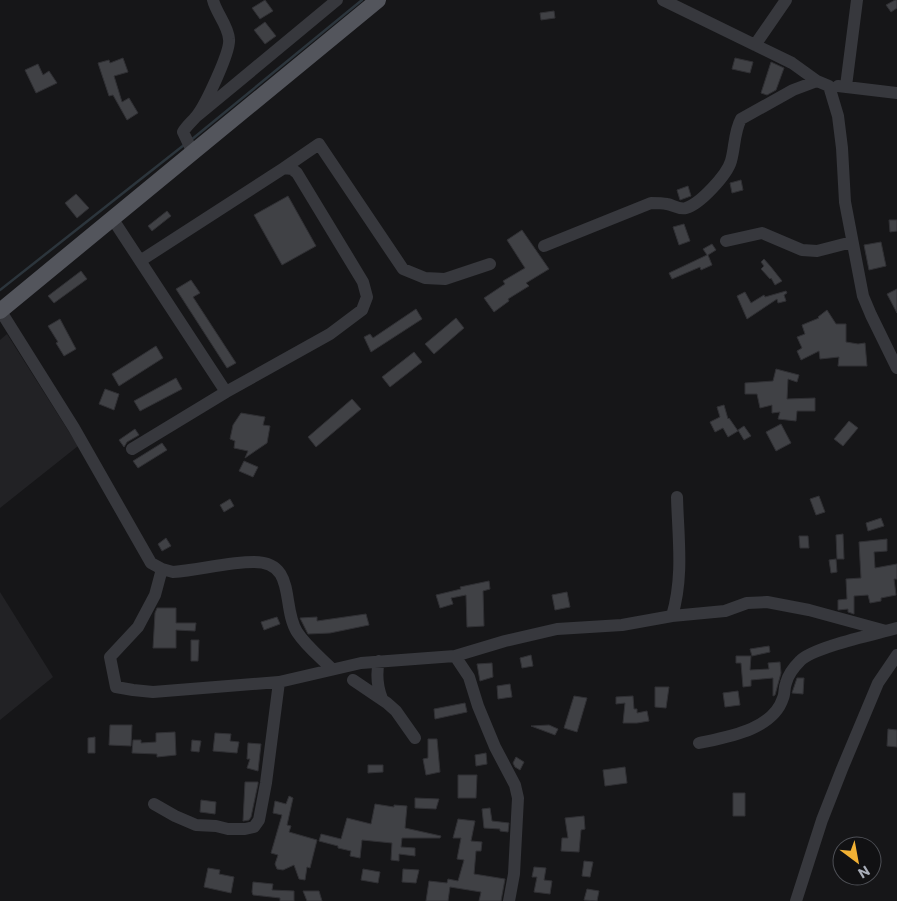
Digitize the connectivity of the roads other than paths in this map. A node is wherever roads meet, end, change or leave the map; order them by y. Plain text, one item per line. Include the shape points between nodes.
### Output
1 (212, 0) edge
2 (337, 0) edge
3 (378, 0) edge
4 (663, 0) edge
5 (786, 0) edge
6 (857, 0) edge
7 (755, 45) junction
8 (817, 81) junction
9 (829, 86) junction
10 (846, 86) junction
11 (897, 93) edge
12 (197, 116) junction
13 (193, 153) junction
14 (284, 168) junction
15 (112, 218) junction
16 (726, 242) dead end
17 (852, 242) junction
18 (544, 246) dead end
19 (140, 261) junction
20 (490, 264) dead end
21 (0, 310) edge
22 (893, 350) edge
23 (897, 368) edge
24 (226, 392) junction
25 (132, 449) dead end
26 (677, 497) dead end
27 (162, 569) junction
28 (672, 616) junction
29 (891, 630) edge
30 (897, 655) edge
31 (455, 656) junction
32 (380, 661) junction
33 (332, 669) junction
34 (353, 680) dead end
35 (279, 682) junction
36 (382, 700) junction
37 (416, 738) dead end
38 (699, 743) dead end
39 (154, 804) dead end
40 (509, 901) edge
41 (796, 901) edge

1 - 12 street via 230,42
2 - 12 street
3 - 13 main road
4 - 7 street
5 - 7 street
6 - 10 street
7 - 8 street via 792,63
8 - 9 street
8 - 18 street via 793,90 741,119 731,163 720,180 686,208 651,203
9 - 10 street
9 - 17 street via 838,116 845,202
10 - 11 street
12 - 13 street via 183,132
13 - 15 main road
14 - 19 street
14 - 20 street via 319,144 403,269 425,278 445,279
14 - 24 street via 297,173 363,282 366,297 362,310 330,334
15 - 19 street
15 - 21 main road
16 - 17 street via 762,233 802,250 816,251
17 - 22 street via 863,296
19 - 24 street
21 - 27 street via 74,428 151,563
22 - 23 street
24 - 25 street
26 - 28 street via 680,574
27 - 33 street via 173,572 254,562 279,570 291,619 298,633
27 - 35 street via 155,595 138,627 110,658 116,687 153,692
28 - 29 street via 725,611 747,603 767,602
28 - 31 street via 622,625 557,629
29 - 38 street via 815,651 800,660 790,672 777,710 759,726
30 - 41 street via 878,683 842,769
31 - 32 street
31 - 40 street via 469,677 488,731 515,785 518,798 514,874
32 - 33 street
32 - 36 street via 377,674
33 - 35 street
34 - 36 street
35 - 39 street via 266,783 259,820 254,827 228,830 196,825
36 - 37 street via 396,711

